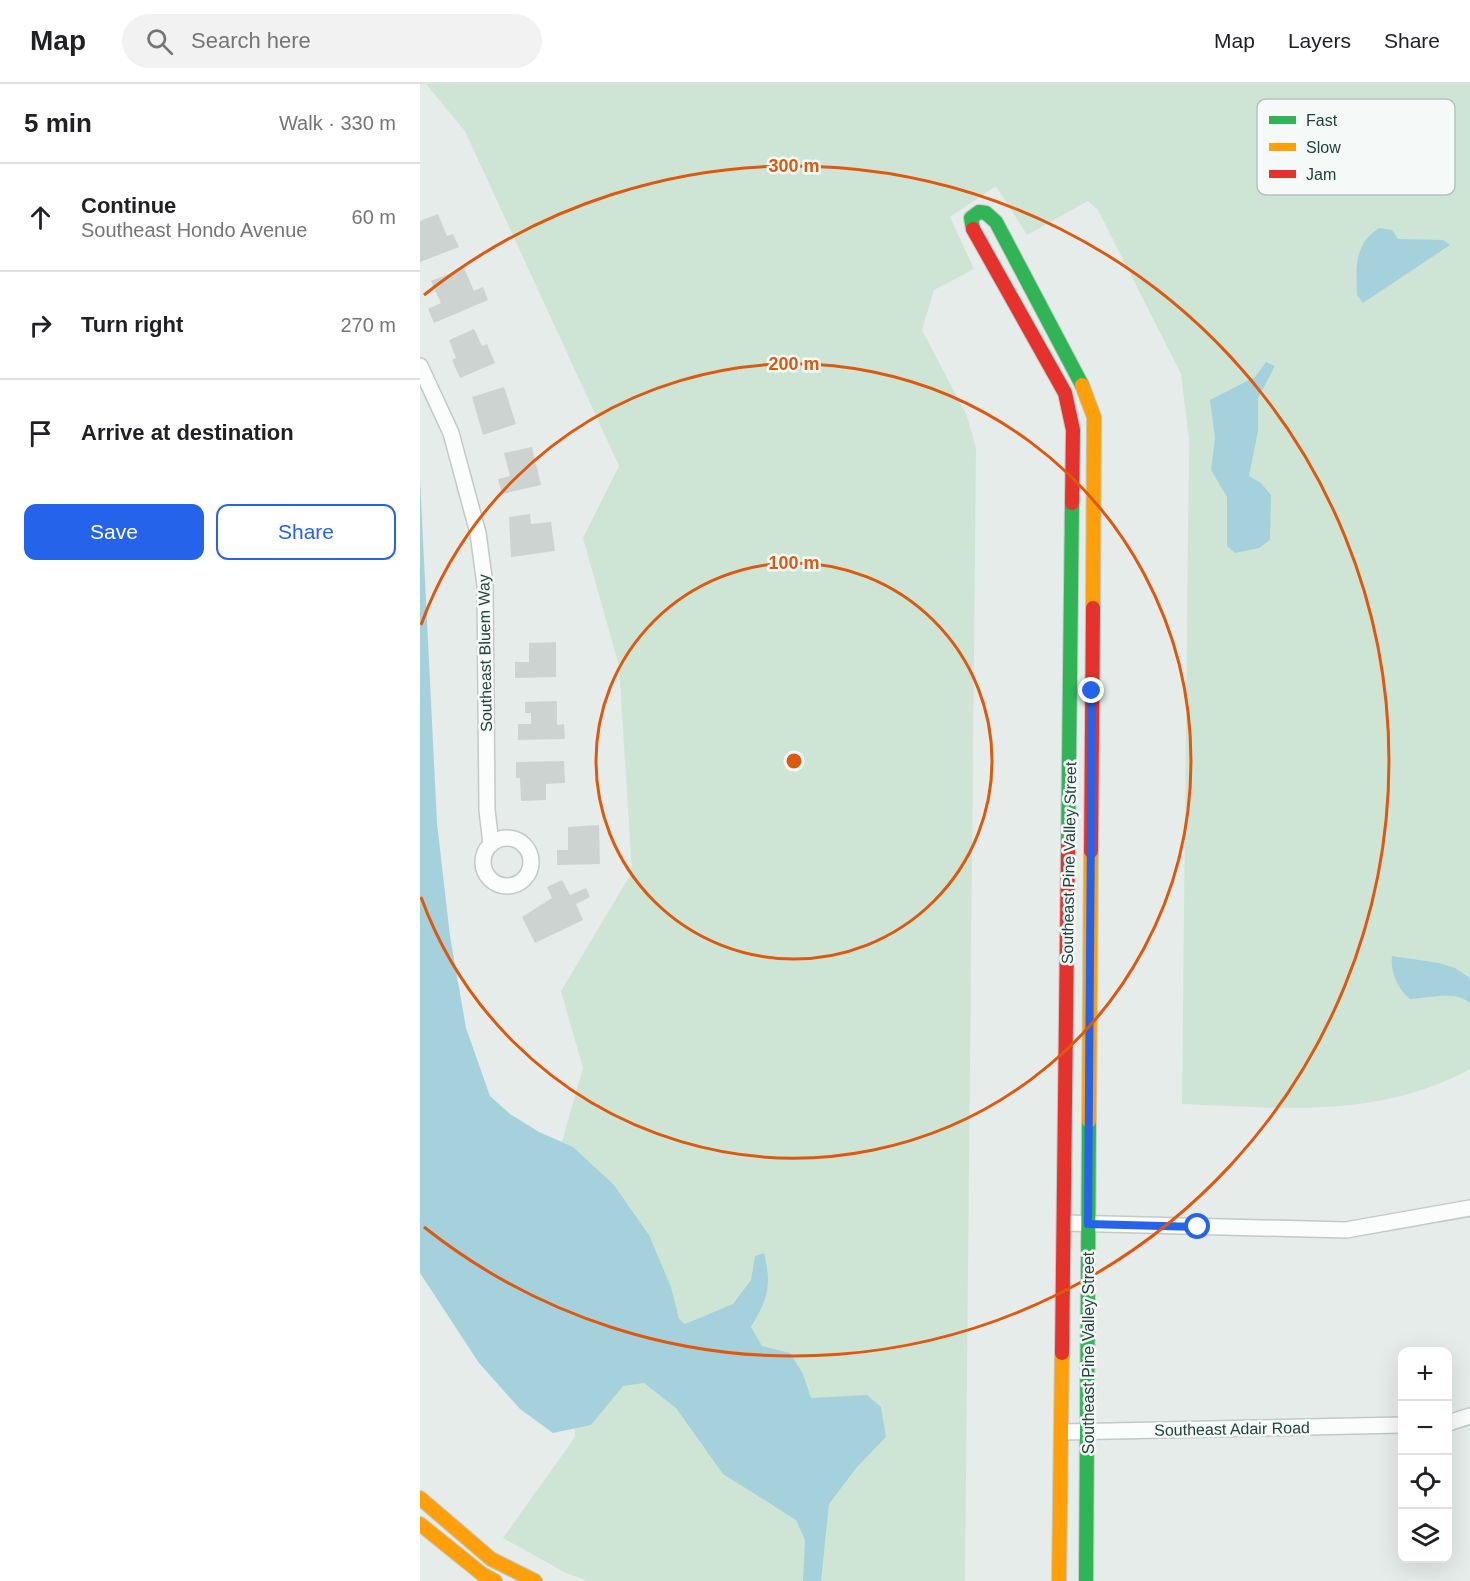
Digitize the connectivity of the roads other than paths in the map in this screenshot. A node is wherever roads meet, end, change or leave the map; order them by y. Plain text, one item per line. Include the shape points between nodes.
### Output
1 (420, 366) edge
2 (1093, 497) junction
3 (1073, 502) junction
4 (1070, 744) junction
5 (1092, 744) junction
6 (491, 844) dead end
7 (1090, 981) junction
8 (1067, 982) junction
9 (1470, 1208) edge
10 (1065, 1224) junction
11 (1088, 1224) junction
12 (1470, 1416) edge
13 (1452, 1422) edge
14 (1398, 1425) edge
15 (1062, 1432) junction
16 (1088, 1432) junction
17 (420, 1498) edge
18 (420, 1524) edge
19 (495, 1581) edge
20 (535, 1581) edge
21 (1059, 1581) edge
22 (1086, 1581) edge

1 - 6 street, Southeast Bluem Way via 451,433 478,532 485,585 487,810
2 - 3 street
2 - 3 street, Southeast Pine Valley Street via 1094,423 1089,401 999,226 987,212 975,214 971,223 974,232 1065,393 1073,430
2 - 5 street, Southeast Pine Valley Street
3 - 4 street, Southeast Pine Valley Street
4 - 5 street, Southeast Pine Valley Street
4 - 8 street, Southeast Pine Valley Street
5 - 7 street, Southeast Pine Valley Street
7 - 8 street, Southeast Pine Valley Street
7 - 11 street, Southeast Pine Valley Street
8 - 10 street, Southeast Pine Valley Street
9 - 11 street via 1346,1230
10 - 11 street
10 - 15 street, Southeast Pine Valley Street
11 - 16 street, Southeast Pine Valley Street
12 - 13 street
14 - 16 street, Southeast Adair Road
15 - 16 street, Southeast Adair Road
15 - 21 street, Southeast Pine Valley Street
16 - 22 street, Southeast Pine Valley Street
17 - 20 street via 491,1559
18 - 19 street

